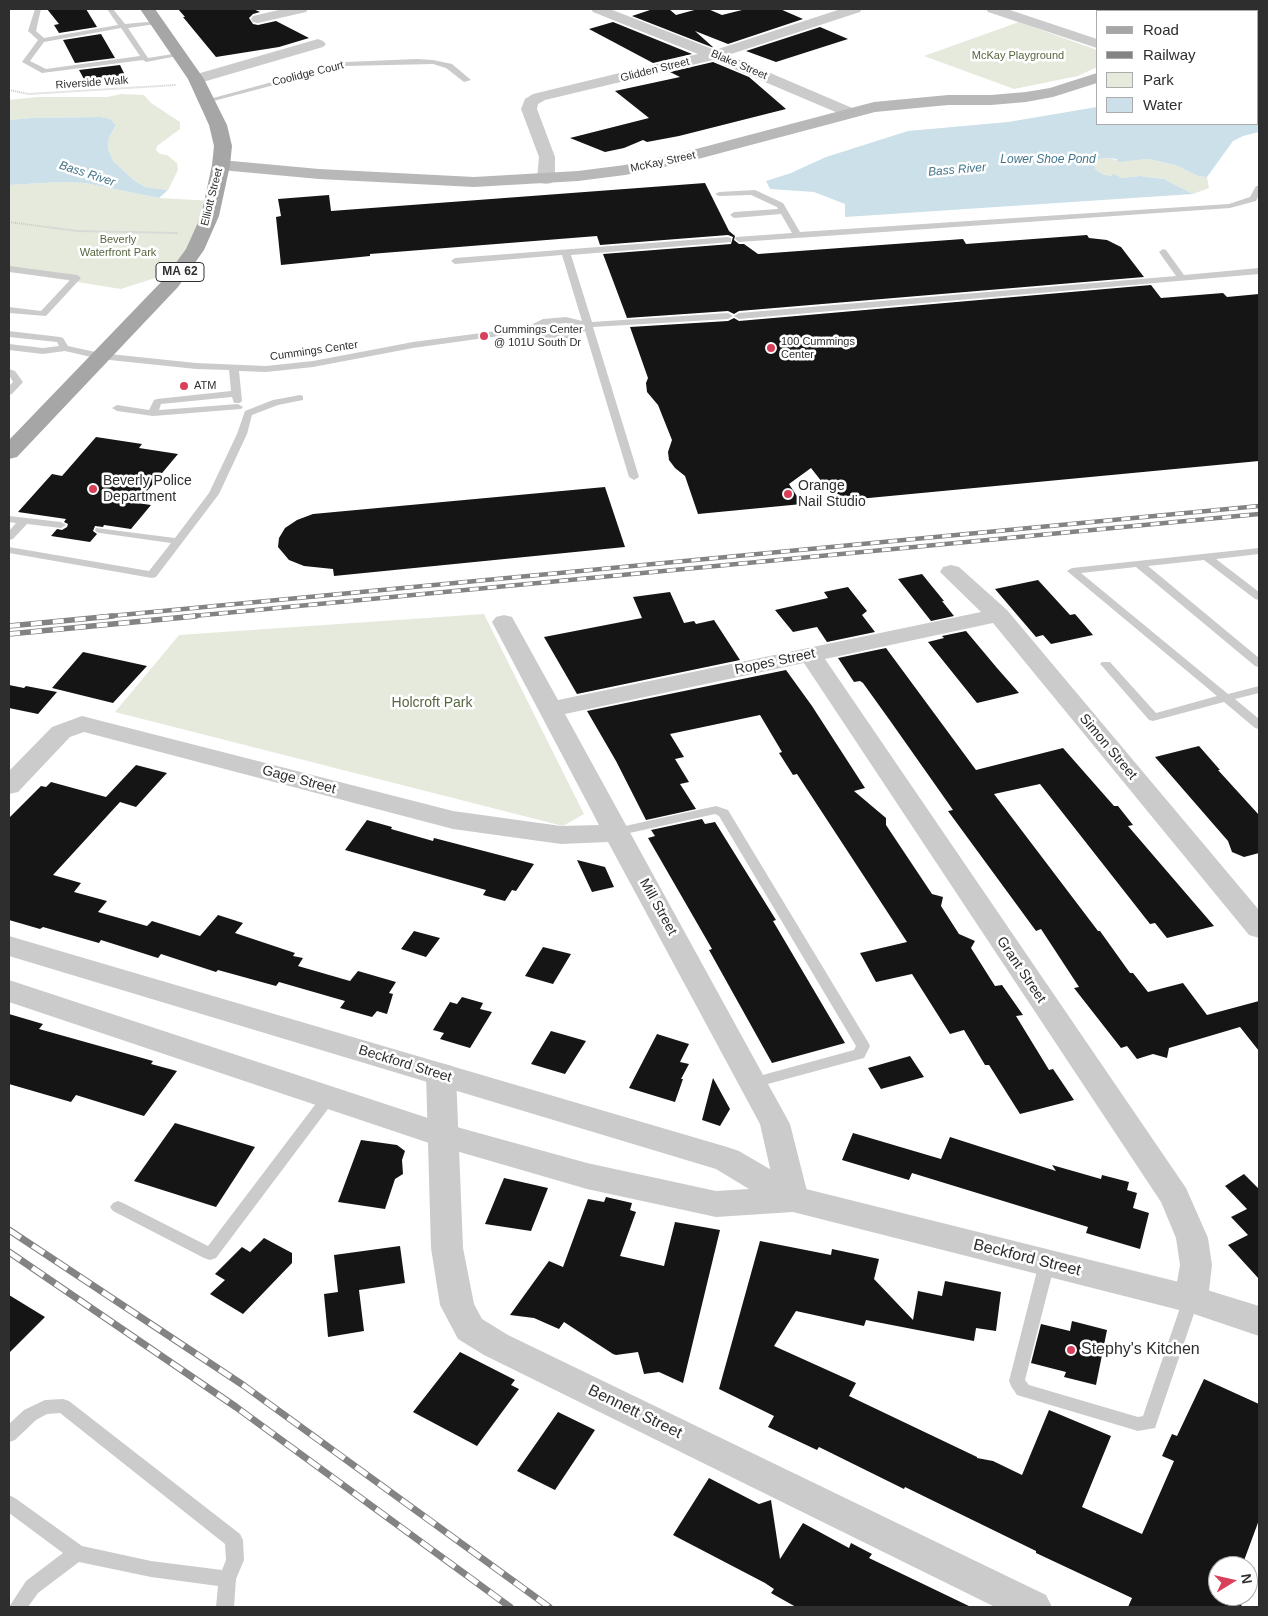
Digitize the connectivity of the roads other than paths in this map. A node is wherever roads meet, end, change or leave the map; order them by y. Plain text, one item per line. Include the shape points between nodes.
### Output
1 (38, 9) edge
2 (110, 9) edge
3 (301, 9) edge
4 (598, 9) edge
5 (855, 9) edge
6 (993, 9) edge
7 (151, 15) edge
8 (258, 19) dead end
9 (123, 26) junction
10 (42, 40) junction
11 (318, 44) dead end
12 (1096, 44) edge
13 (179, 55) junction
14 (714, 55) junction
15 (144, 58) junction
16 (1096, 78) edge
17 (196, 79) junction
18 (467, 80) dead end
19 (206, 101) junction
20 (851, 113) junction
21 (221, 165) junction
22 (546, 179) junction
23 (1259, 188) edge
24 (719, 194) dead end
25 (1256, 199) edge
26 (783, 211) junction
27 (734, 214) dead end
28 (798, 235) junction
29 (728, 240) dead end
30 (739, 240) dead end
31 (1163, 252) dead end
32 (566, 253) junction
33 (454, 261) dead end
34 (9, 269) edge
35 (1259, 271) edge
36 (1183, 279) junction
37 (9, 310) edge
38 (728, 316) dead end
39 (739, 316) dead end
40 (589, 325) junction
41 (529, 329) junction
42 (9, 334) edge
43 (9, 347) edge
44 (65, 348) junction
45 (100, 356) junction
46 (234, 369) junction
47 (9, 372) edge
48 (9, 392) edge
49 (235, 394) junction
50 (300, 398) dead end
51 (238, 407) junction
52 (117, 408) dead end
53 (153, 413) junction
54 (248, 413) junction
55 (9, 452) edge
56 (634, 477) dead end
57 (9, 519) edge
58 (24, 521) junction
59 (61, 525) dead end
60 (100, 530) dead end
61 (9, 537) edge
62 (178, 541) junction
63 (9, 550) edge
64 (1259, 551) edge
65 (1206, 556) junction
66 (1139, 564) junction
67 (951, 572) dead end
68 (1259, 596) edge
69 (999, 615) junction
70 (504, 622) dead end
71 (810, 655) junction
72 (1106, 664) dead end
73 (1259, 664) edge
74 (1259, 688) edge
75 (1227, 698) junction
76 (552, 709) junction
77 (1259, 725) edge
78 (9, 786) edge
79 (616, 832) junction
80 (1259, 928) edge
81 (9, 946) edge
82 (9, 991) edge
83 (441, 1074) junction
84 (753, 1083) junction
85 (329, 1097) junction
86 (443, 1135) junction
87 (793, 1199) junction
88 (118, 1208) dead end
89 (1047, 1263) junction
90 (1191, 1299) junction
91 (1259, 1320) edge
92 (9, 1434) edge
93 (9, 1503) edge
94 (77, 1553) junction
95 (227, 1579) junction
96 (18, 1607) edge
97 (225, 1607) edge
98 (1033, 1607) edge

1 - 10 lane via 32,31
2 - 9 lane
3 - 8 street
4 - 14 street, Blake Street
5 - 14 street, Glidden Street
6 - 12 street
7 - 9 lane
7 - 13 main road, Elliott Street / MA 62
9 - 10 lane
9 - 15 lane
10 - 15 lane via 26,62 45,71
11 - 17 street, Coolidge Court
13 - 15 lane
13 - 17 main road, Elliott Street / MA 62
14 - 20 street, Blake Street
14 - 22 street, Glidden Street via 554,92 531,102 529,110 547,157
16 - 20 main road, McKay Street via 1026,97 911,103
17 - 19 main road, Elliott Street / MA 62
18 - 19 lane, Coolidge Court via 449,66 433,62 346,64
19 - 21 main road, Elliott Street / MA 62 via 218,125
20 - 22 main road, McKay Street via 683,158 625,170
21 - 22 main road, McKay Street via 400,179 474,182
21 - 45 main road, Elliott Street / MA 62 via 203,234 183,269
23 - 25 lane
24 - 26 lane via 752,192 780,205
25 - 28 lane via 1230,206
26 - 27 lane
26 - 28 lane
28 - 30 lane
29 - 32 lane
31 - 36 lane
32 - 33 lane
32 - 40 lane
34 - 37 lane via 78,278 43,314
35 - 36 lane
36 - 39 lane
38 - 40 lane
40 - 41 lane, Cummings Center via 566,320 543,322
40 - 41 lane via 570,335 547,337
40 - 56 lane
41 - 46 lane, Cummings Center via 413,345 313,364
42 - 44 lane via 60,340
43 - 44 lane via 43,351
44 - 45 lane, Cummings Center
45 - 46 lane, Cummings Center
45 - 55 main road, Elliott Street / MA 62
46 - 49 lane
47 - 48 lane via 18,382
49 - 51 lane
49 - 53 lane via 157,402
50 - 54 lane via 276,402
51 - 53 lane
51 - 54 lane
52 - 53 lane
54 - 62 lane via 242,434 214,494
57 - 58 lane
58 - 59 lane
58 - 61 lane
60 - 62 lane
62 - 63 lane via 152,575
64 - 65 lane
65 - 66 lane
65 - 68 lane
66 - 73 lane
66 - 75 lane via 1072,571
67 - 69 street, Simon Street
69 - 71 street, Ropes Street
69 - 80 street, Simon Street
70 - 76 street, Mill Street
71 - 76 street, Ropes Street
71 - 90 street, Grant Street via 1174,1197 1192,1238 1196,1265
72 - 75 lane via 1153,716
74 - 75 lane
75 - 77 lane
76 - 79 street, Mill Street
78 - 79 street, Gage Street via 61,732 82,724 453,820 561,835
79 - 84 street, Mill Street
79 - 84 lane via 716,810 724,813 863,1046 859,1054
81 - 83 street, Beckford Street
82 - 85 street, Beckford Street
83 - 86 street, Bennett Street
83 - 87 street, Beckford Street via 727,1160
84 - 87 street, Mill Street via 775,1124
85 - 86 street, Beckford Street
85 - 88 lane via 210,1254
86 - 87 street, Beckford Street via 587,1176 716,1204
86 - 98 street, Bennett Street via 450,1272 457,1305 470,1329 496,1345
87 - 89 street, Beckford Street
89 - 90 street, Beckford Street
89 - 90 lane via 1017,1382 1023,1390 1138,1424 1149,1423
90 - 91 street, Beckford Street
92 - 95 lane via 30,1414 46,1407 63,1406 234,1540 235,1560
93 - 94 lane
94 - 95 lane via 151,1569
94 - 96 lane via 32,1587
95 - 97 lane

